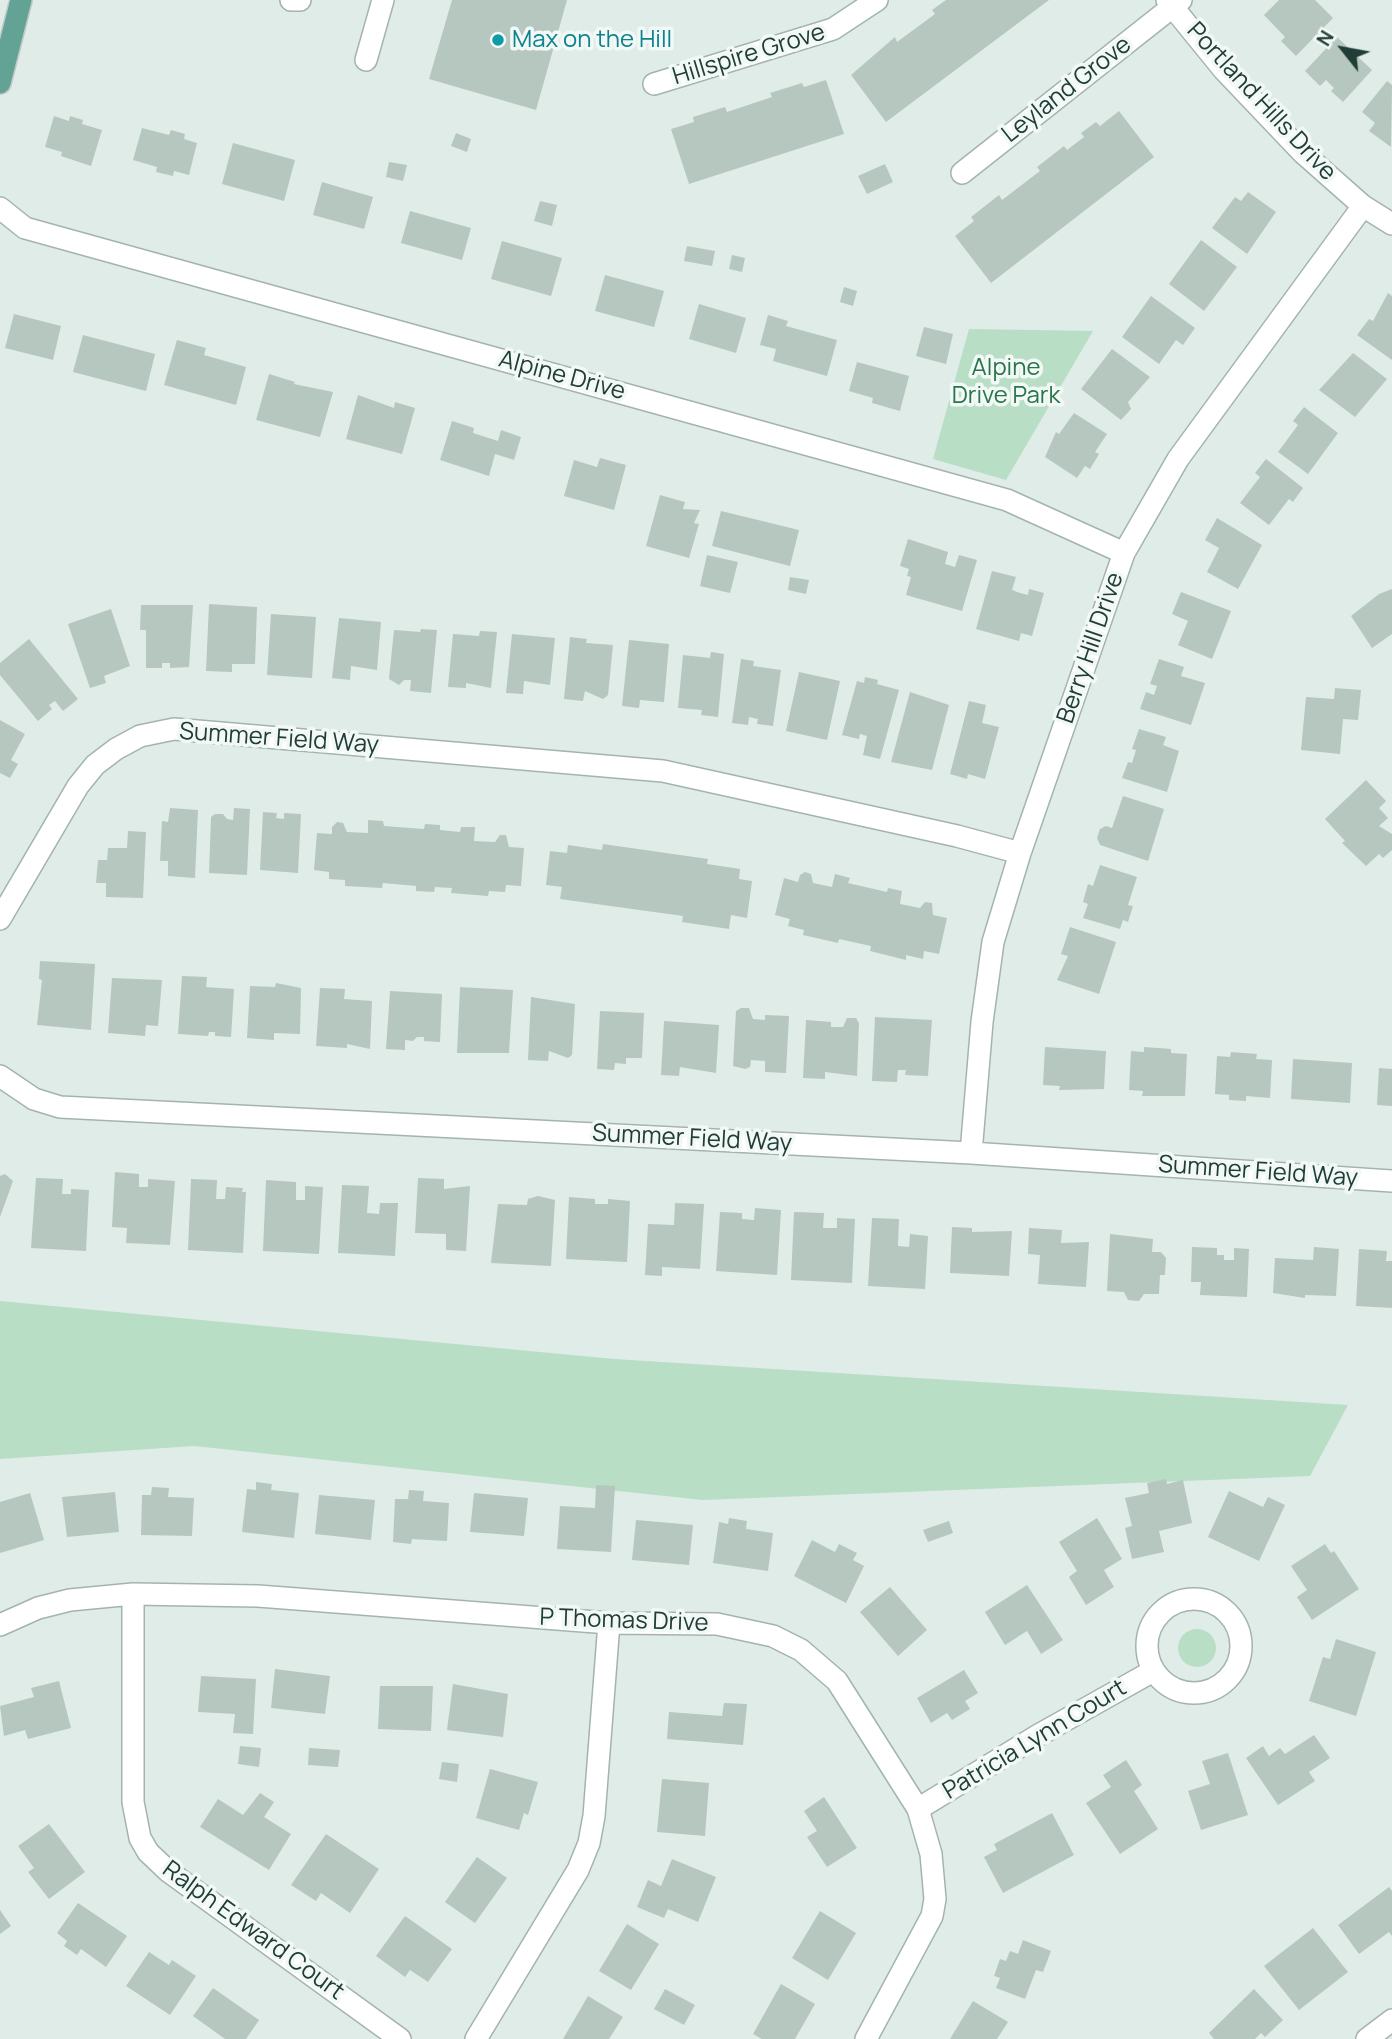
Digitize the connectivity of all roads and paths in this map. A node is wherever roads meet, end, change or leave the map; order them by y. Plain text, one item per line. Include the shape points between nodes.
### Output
1 (21, 0) edge
2 (291, 0) edge
3 (300, 0) edge
4 (383, 0) edge
5 (877, 0) edge
6 (1174, 2) edge
7 (366, 60) dead end
8 (0, 83) edge
9 (654, 84) dead end
10 (962, 173) dead end
11 (1363, 206) junction
12 (0, 208) edge
13 (1392, 224) edge
14 (1124, 553) junction
15 (1020, 853) junction
16 (0, 919) edge
17 (0, 1076) edge
18 (971, 1153) junction
19 (1392, 1181) edge
20 (134, 1594) junction
21 (609, 1623) junction
22 (0, 1625) edge
23 (1153, 1671) junction
24 (918, 1810) junction
25 (1392, 2020) edge
26 (400, 2039) edge
27 (476, 2039) edge
28 (866, 2039) edge
29 (1367, 2039) edge

1 - 8 main road
2 - 3 street
4 - 7 street
5 - 9 street, Hillspire Grove via 833,29
6 - 10 street, Leyland Grove
6 - 11 street, Portland Hills Drive via 1224,69 1303,153
11 - 13 street, Portland Hills Drive
11 - 14 street, Berry Hill Drive via 1178,459
12 - 14 street, Alpine Drive via 25,228 1007,500
14 - 15 street, Berry Hill Drive
15 - 16 street, Summer Field Way via 663,771 174,729 140,736 95,765
15 - 18 street, Berry Hill Drive via 993,942
17 - 18 street, Summer Field Way via 34,1099 60,1107
18 - 19 street, Summer Field Way
20 - 21 street, P Thomas Drive via 258,1596
20 - 22 street, P Thomas Drive via 70,1600
20 - 26 street, Ralph Edward Court via 133,1802 140,1838 148,1852
21 - 24 street, P Thomas Drive via 717,1624 773,1636 801,1650 837,1681
21 - 27 street via 589,1843 578,1870
23 - 23 street, Patricia Lynn Court via 1184,1692 1219,1686 1233,1673 1240,1656 1234,1620 1221,1607 1204,1600 1169,1606 1156,1619 1149,1636
23 - 24 street, Patricia Lynn Court
24 - 28 street, P Thomas Drive via 935,1878 932,1916
25 - 29 street

